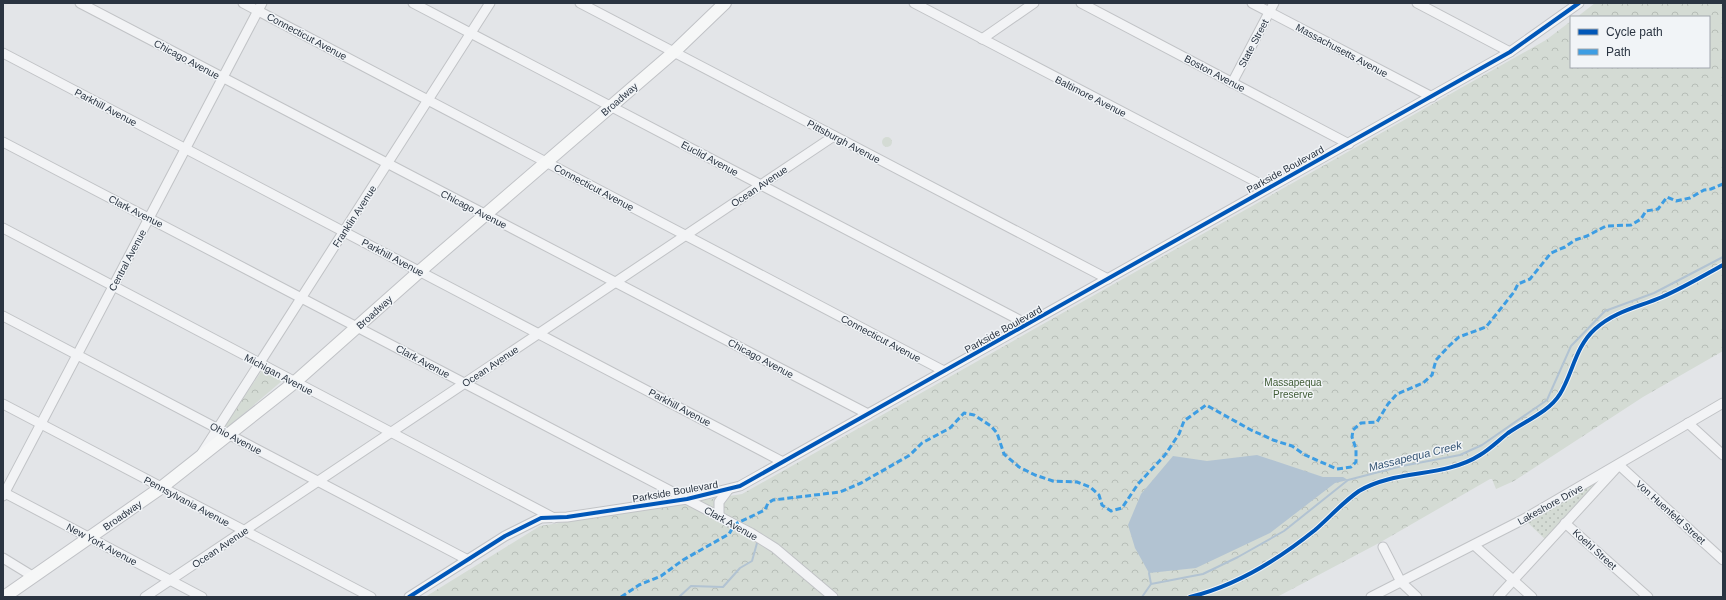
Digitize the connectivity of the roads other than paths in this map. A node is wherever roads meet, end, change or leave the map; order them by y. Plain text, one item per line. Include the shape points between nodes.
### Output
1 (80, 3) edge
2 (243, 3) edge
3 (413, 3) edge
4 (490, 3) edge
5 (580, 3) edge
6 (725, 3) edge
7 (914, 3) edge
8 (1034, 3) edge
9 (1081, 3) edge
10 (1252, 3) edge
11 (1274, 3) edge
12 (1417, 3) edge
13 (1579, 3) edge
14 (260, 7) edge
15 (1270, 12) junction
16 (471, 33) junction
17 (982, 39) junction
18 (674, 52) junction
19 (1510, 52) junction
20 (3, 53) edge
21 (223, 78) junction
22 (1232, 83) junction
23 (1432, 97) junction
24 (428, 100) junction
25 (610, 106) junction
26 (834, 136) junction
27 (3, 142) edge
28 (1348, 144) junction
29 (186, 148) junction
30 (388, 163) junction
31 (547, 163) junction
32 (760, 185) junction
33 (1268, 188) junction
34 (485, 215) junction
35 (150, 217) junction
36 (3, 228) edge
37 (344, 232) junction
38 (686, 235) junction
39 (420, 271) junction
40 (1108, 279) junction
41 (614, 281) junction
42 (113, 286) junction
43 (302, 297) junction
44 (3, 316) edge
45 (1027, 324) junction
46 (358, 326) junction
47 (539, 333) junction
48 (77, 355) junction
49 (260, 363) junction
50 (944, 371) junction
51 (295, 382) junction
52 (464, 383) junction
53 (1723, 403) edge
54 (3, 404) edge
55 (868, 414) junction
56 (1688, 423) junction
57 (41, 424) junction
58 (218, 429) junction
59 (390, 433) junction
60 (229, 435) junction
61 (1723, 455) edge
62 (197, 460) junction
63 (784, 462) junction
64 (1619, 465) junction
65 (318, 481) junction
66 (162, 487) junction
67 (728, 490) junction
68 (4, 494) edge
69 (687, 499) junction
70 (719, 516) junction
71 (556, 518) junction
72 (1565, 522) junction
73 (244, 531) junction
74 (90, 538) junction
75 (1474, 545) junction
76 (1383, 547) dead end
77 (3, 558) edge
78 (468, 560) junction
79 (1723, 560) edge
80 (34, 577) junction
81 (1513, 580) junction
82 (170, 581) junction
83 (1401, 582) junction
84 (4, 597) edge
85 (146, 597) edge
86 (202, 597) edge
87 (371, 597) edge
88 (409, 597) edge
89 (833, 597) edge
90 (1372, 597) edge
91 (1417, 597) edge
92 (1498, 597) edge
93 (1532, 597) edge
94 (1648, 597) edge

1 - 21 street, Chicago Avenue
2 - 14 street, Connecticut Avenue
3 - 16 street, Euclid Avenue
4 - 16 street, Franklin Avenue
5 - 18 street, Pittsburgh Avenue
6 - 18 main road, Broadway
7 - 17 street, Baltimore Avenue
8 - 17 street
9 - 22 street, Boston Avenue
10 - 15 street, Massachusetts Avenue
11 - 15 street, State Street
12 - 19 street
13 - 19 street, Parkside Boulevard
14 - 21 street, Central Avenue
14 - 24 street, Connecticut Avenue
15 - 22 street, State Street
15 - 23 street, Massachusetts Avenue
16 - 24 street, Franklin Avenue
16 - 25 street, Euclid Avenue
17 - 33 street, Baltimore Avenue
18 - 25 main road, Broadway
18 - 26 street, Pittsburgh Avenue
19 - 23 street, Parkside Boulevard
20 - 29 street, Parkhill Avenue
21 - 29 street, Central Avenue
21 - 30 street, Chicago Avenue
22 - 28 street, Boston Avenue
23 - 28 street, Parkside Boulevard
24 - 30 street, Franklin Avenue
24 - 31 street, Connecticut Avenue
25 - 31 main road, Broadway
25 - 32 street, Euclid Avenue
26 - 32 street, Ocean Avenue
26 - 40 street, Pittsburgh Avenue
27 - 35 street, Clark Avenue
28 - 33 street, Parkside Boulevard
29 - 35 street, Central Avenue
29 - 37 street, Parkhill Avenue
30 - 34 street, Chicago Avenue
30 - 37 street, Franklin Avenue
31 - 34 main road, Broadway
31 - 38 street, Connecticut Avenue
32 - 38 street, Ocean Avenue
32 - 45 street, Euclid Avenue
33 - 40 street, Parkside Boulevard
34 - 39 main road, Broadway
34 - 41 street, Chicago Avenue
35 - 42 street, Central Avenue
35 - 43 street, Clark Avenue
36 - 42 street, Michigan Avenue
37 - 39 street, Parkhill Avenue
37 - 43 street, Franklin Avenue
38 - 41 street, Ocean Avenue
38 - 50 street, Connecticut Avenue
39 - 46 main road, Broadway
39 - 47 street, Parkhill Avenue
40 - 45 street, Parkside Boulevard
41 - 47 street, Ocean Avenue
41 - 55 street, Chicago Avenue
42 - 48 street, Central Avenue
42 - 49 street, Michigan Avenue
43 - 46 street, Clark Avenue
43 - 49 street, Franklin Avenue
44 - 48 street, Ohio Avenue
45 - 50 street, Parkside Boulevard
46 - 51 main road, Broadway
46 - 52 street, Clark Avenue
47 - 52 street, Ocean Avenue
47 - 63 street, Parkhill Avenue
48 - 57 street, Central Avenue
48 - 58 street, Ohio Avenue
49 - 51 street, Michigan Avenue
49 - 58 street, Franklin Avenue
50 - 55 street, Parkside Boulevard
51 - 59 street, Michigan Avenue
51 - 60 main road, Broadway
52 - 59 street, Ocean Avenue
52 - 69 street, Clark Avenue
53 - 56 street, Lakeshore Drive
54 - 57 street, Pennsylvania Avenue
55 - 63 street, Parkside Boulevard
56 - 61 street
56 - 64 street, Lakeshore Drive
57 - 66 street, Pennsylvania Avenue
57 - 68 street, Central Avenue
58 - 60 street, Ohio Avenue
58 - 62 street, Franklin Avenue
59 - 65 street, Ocean Avenue
59 - 71 street, Michigan Avenue
60 - 62 main road, Broadway
60 - 65 street, Ohio Avenue
62 - 66 main road, Broadway
63 - 67 street, Parkside Boulevard
64 - 72 street, Koehl Street
64 - 75 street, Lakeshore Drive
64 - 79 street, Von Huenfeld Street
65 - 73 street, Ocean Avenue
65 - 78 street, Ohio Avenue
66 - 73 street, Pennsylvania Avenue
66 - 74 main road, Broadway
67 - 69 street, Parkside Boulevard
67 - 70 street via 718,502
68 - 74 street, New York Avenue
69 - 70 street, Clark Avenue
69 - 71 street, Parkside Boulevard
70 - 89 street, Clark Avenue via 775,548
71 - 78 street, Parkside Boulevard via 541,518 531,522
72 - 81 street
72 - 94 street, Koehl Street
73 - 82 street, Ocean Avenue
73 - 87 street, Pennsylvania Avenue
74 - 80 main road, Broadway
74 - 82 street, New York Avenue
75 - 81 street
75 - 83 street, Lakeshore Drive
76 - 83 street
77 - 80 street
78 - 88 street, Parkside Boulevard
80 - 84 main road, Broadway
81 - 92 street
81 - 93 street
82 - 85 street, Ocean Avenue
82 - 86 street, New York Avenue
83 - 90 street, Lakeshore Drive
83 - 91 street

